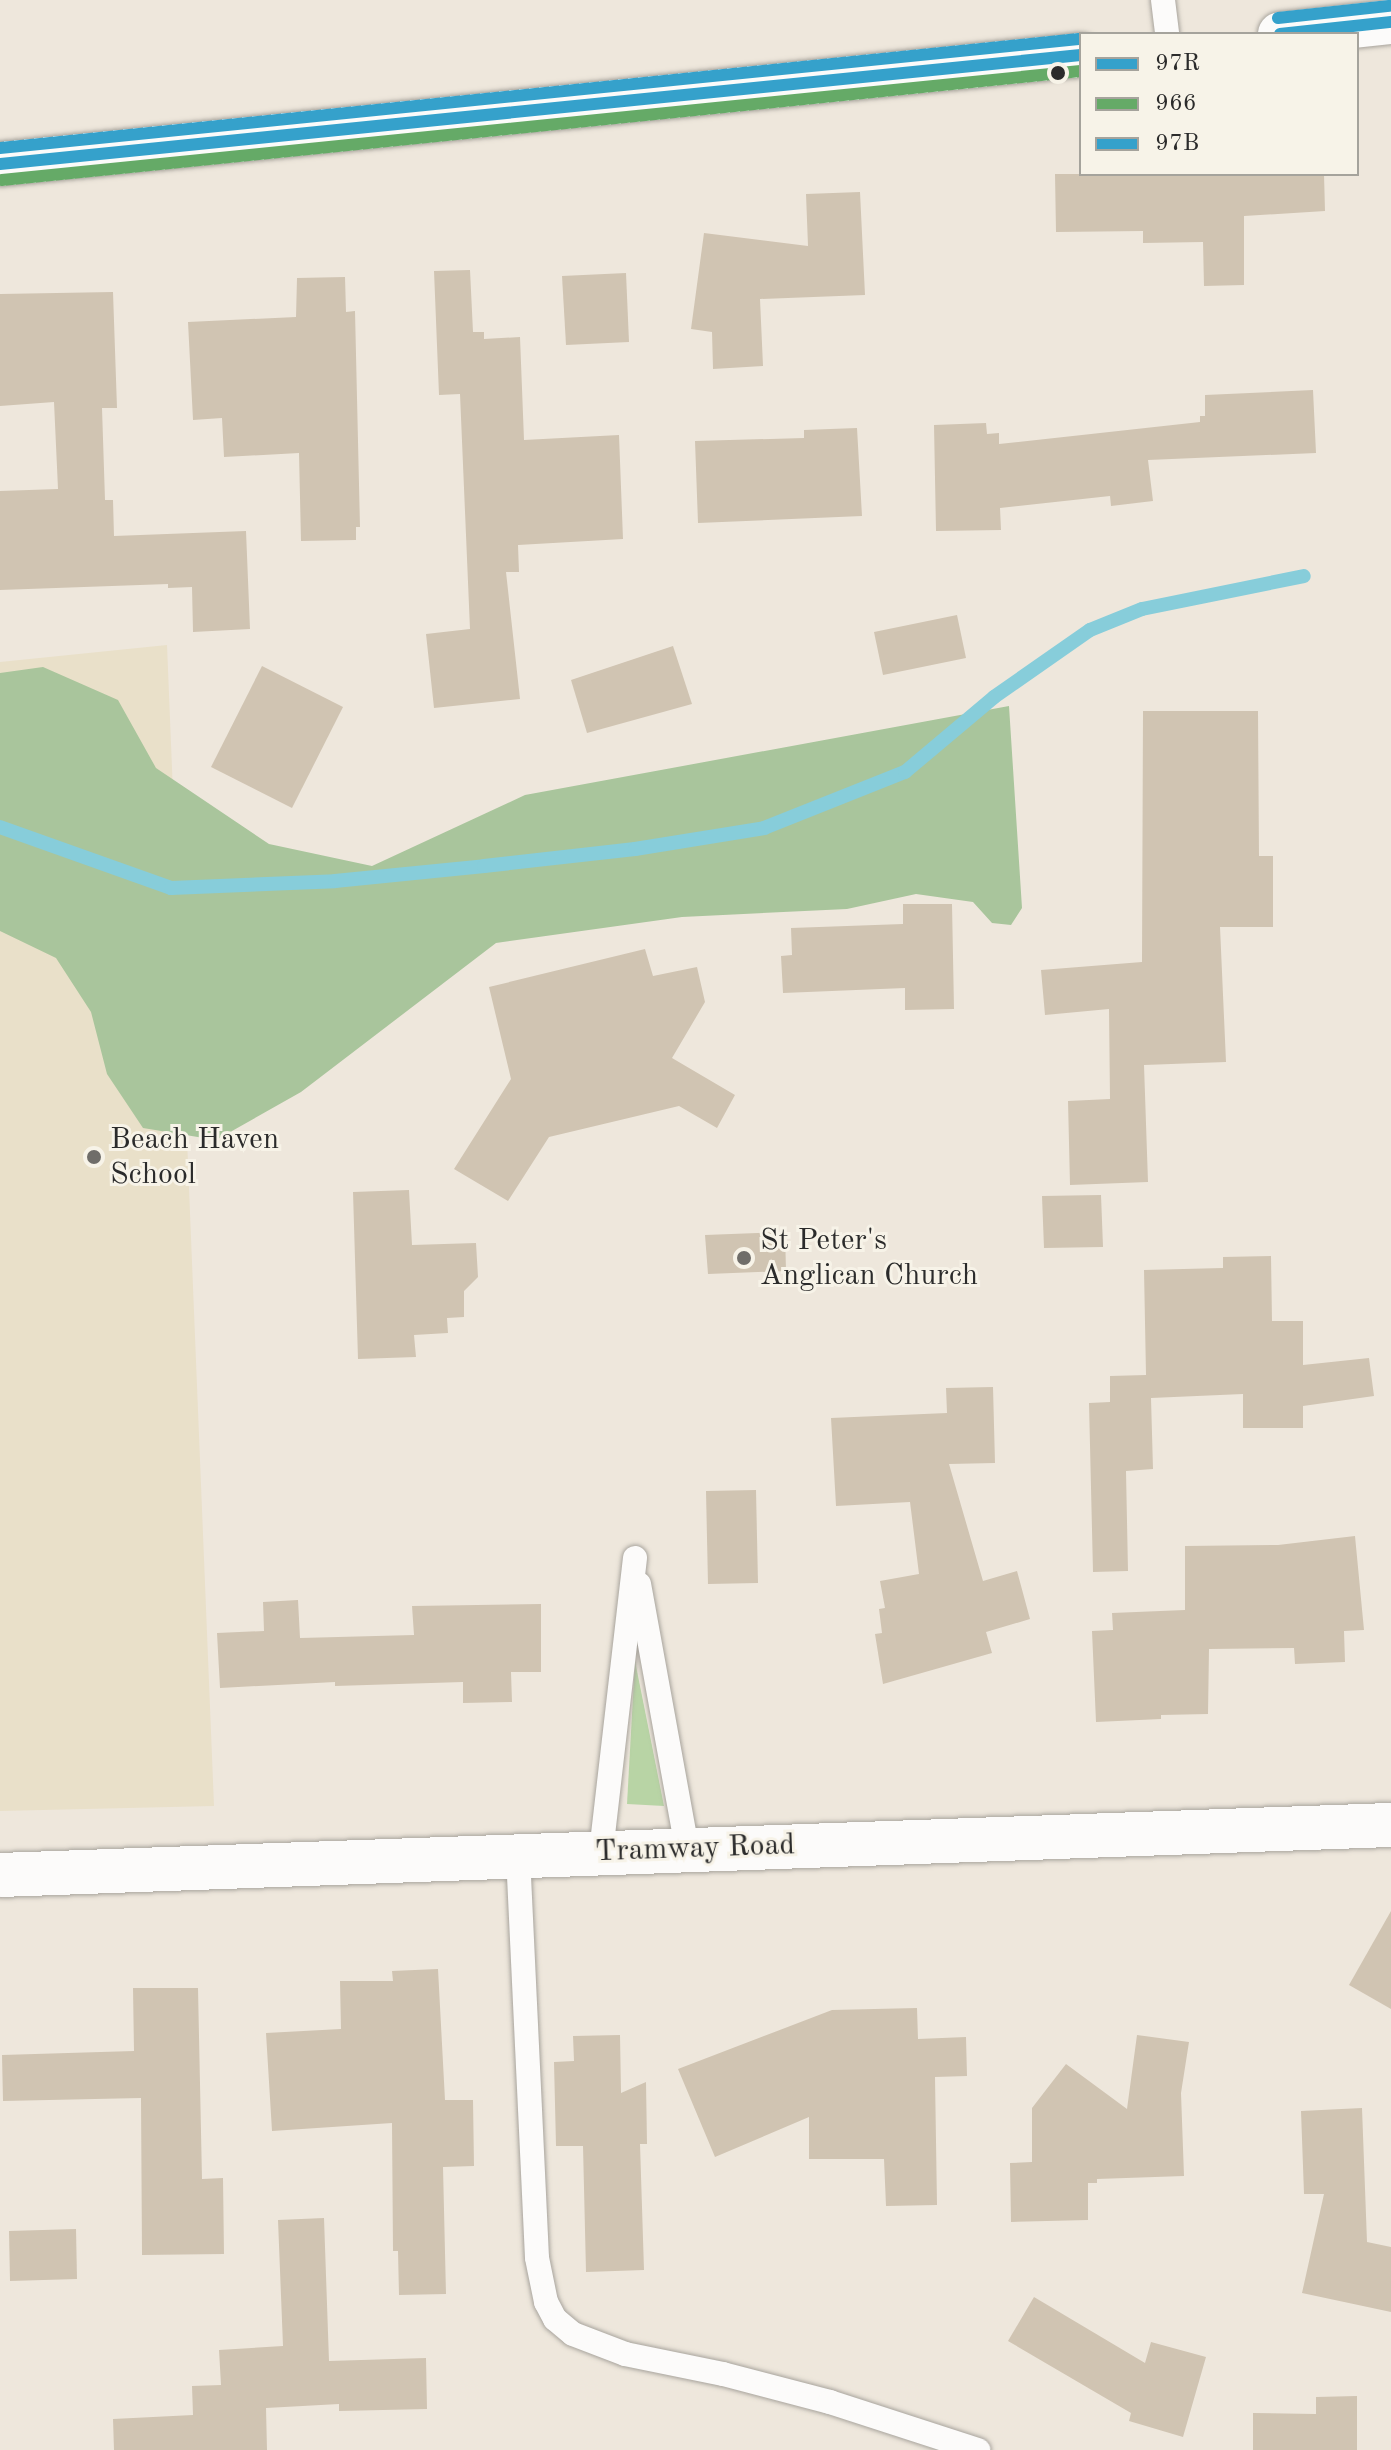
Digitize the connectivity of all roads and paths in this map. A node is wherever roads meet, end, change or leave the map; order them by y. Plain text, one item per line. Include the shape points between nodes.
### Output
1 (1163, 0) edge
2 (1333, 13) edge
3 (1391, 22) edge
4 (1167, 32) edge
5 (1285, 32) edge
6 (1079, 55) edge
7 (0, 164) edge
8 (1391, 1825) edge
9 (687, 1848) junction
10 (601, 1852) junction
11 (518, 1855) junction
12 (0, 1875) edge
13 (978, 2450) edge

1 - 4 lane
2 - 3 street
2 - 5 street
6 - 7 street
8 - 9 street, Tramway Road
9 - 10 street, Tramway Road
9 - 10 lane via 635,1558
10 - 11 street, Tramway Road
11 - 12 street, Tramway Road
11 - 13 lane via 537,2258 555,2319 573,2334 625,2354 830,2402

